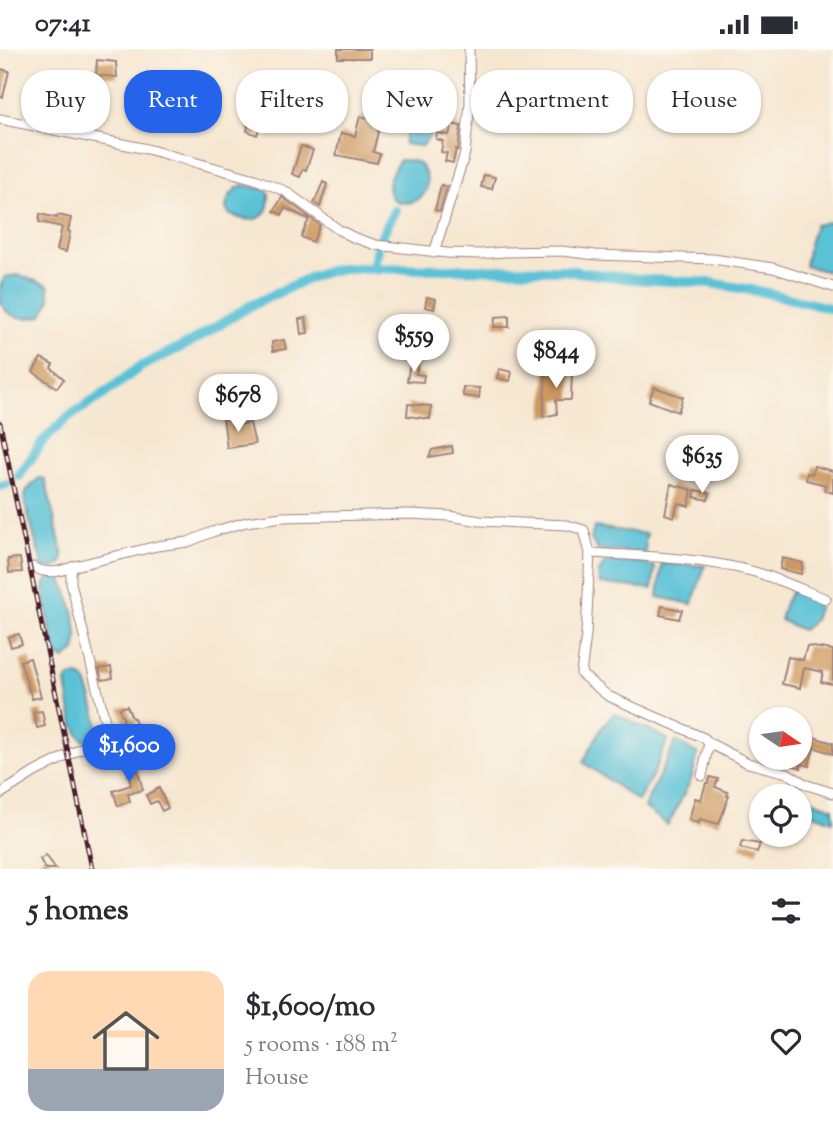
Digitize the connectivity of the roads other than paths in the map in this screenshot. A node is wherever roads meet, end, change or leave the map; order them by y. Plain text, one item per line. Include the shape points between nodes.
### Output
1 (469, 49) edge
2 (0, 119) edge
3 (433, 253) junction
4 (833, 287) edge
5 (590, 553) junction
6 (75, 566) junction
7 (33, 567) dead end
8 (825, 599) dead end
9 (709, 743) junction
10 (702, 776) dead end
11 (833, 793) edge
12 (0, 794) edge

1 - 3 street via 465,153
2 - 3 street via 147,149 255,179 285,191 355,238
3 - 4 street via 561,251 713,259 773,268
5 - 6 street via 584,530 567,525 410,514 334,515 246,522 188,542
5 - 8 street via 667,557 731,567
5 - 9 street via 581,674 608,696
6 - 7 street via 51,572
6 - 12 street via 71,583 106,725 100,739
9 - 10 street
9 - 11 street via 748,763 787,773

